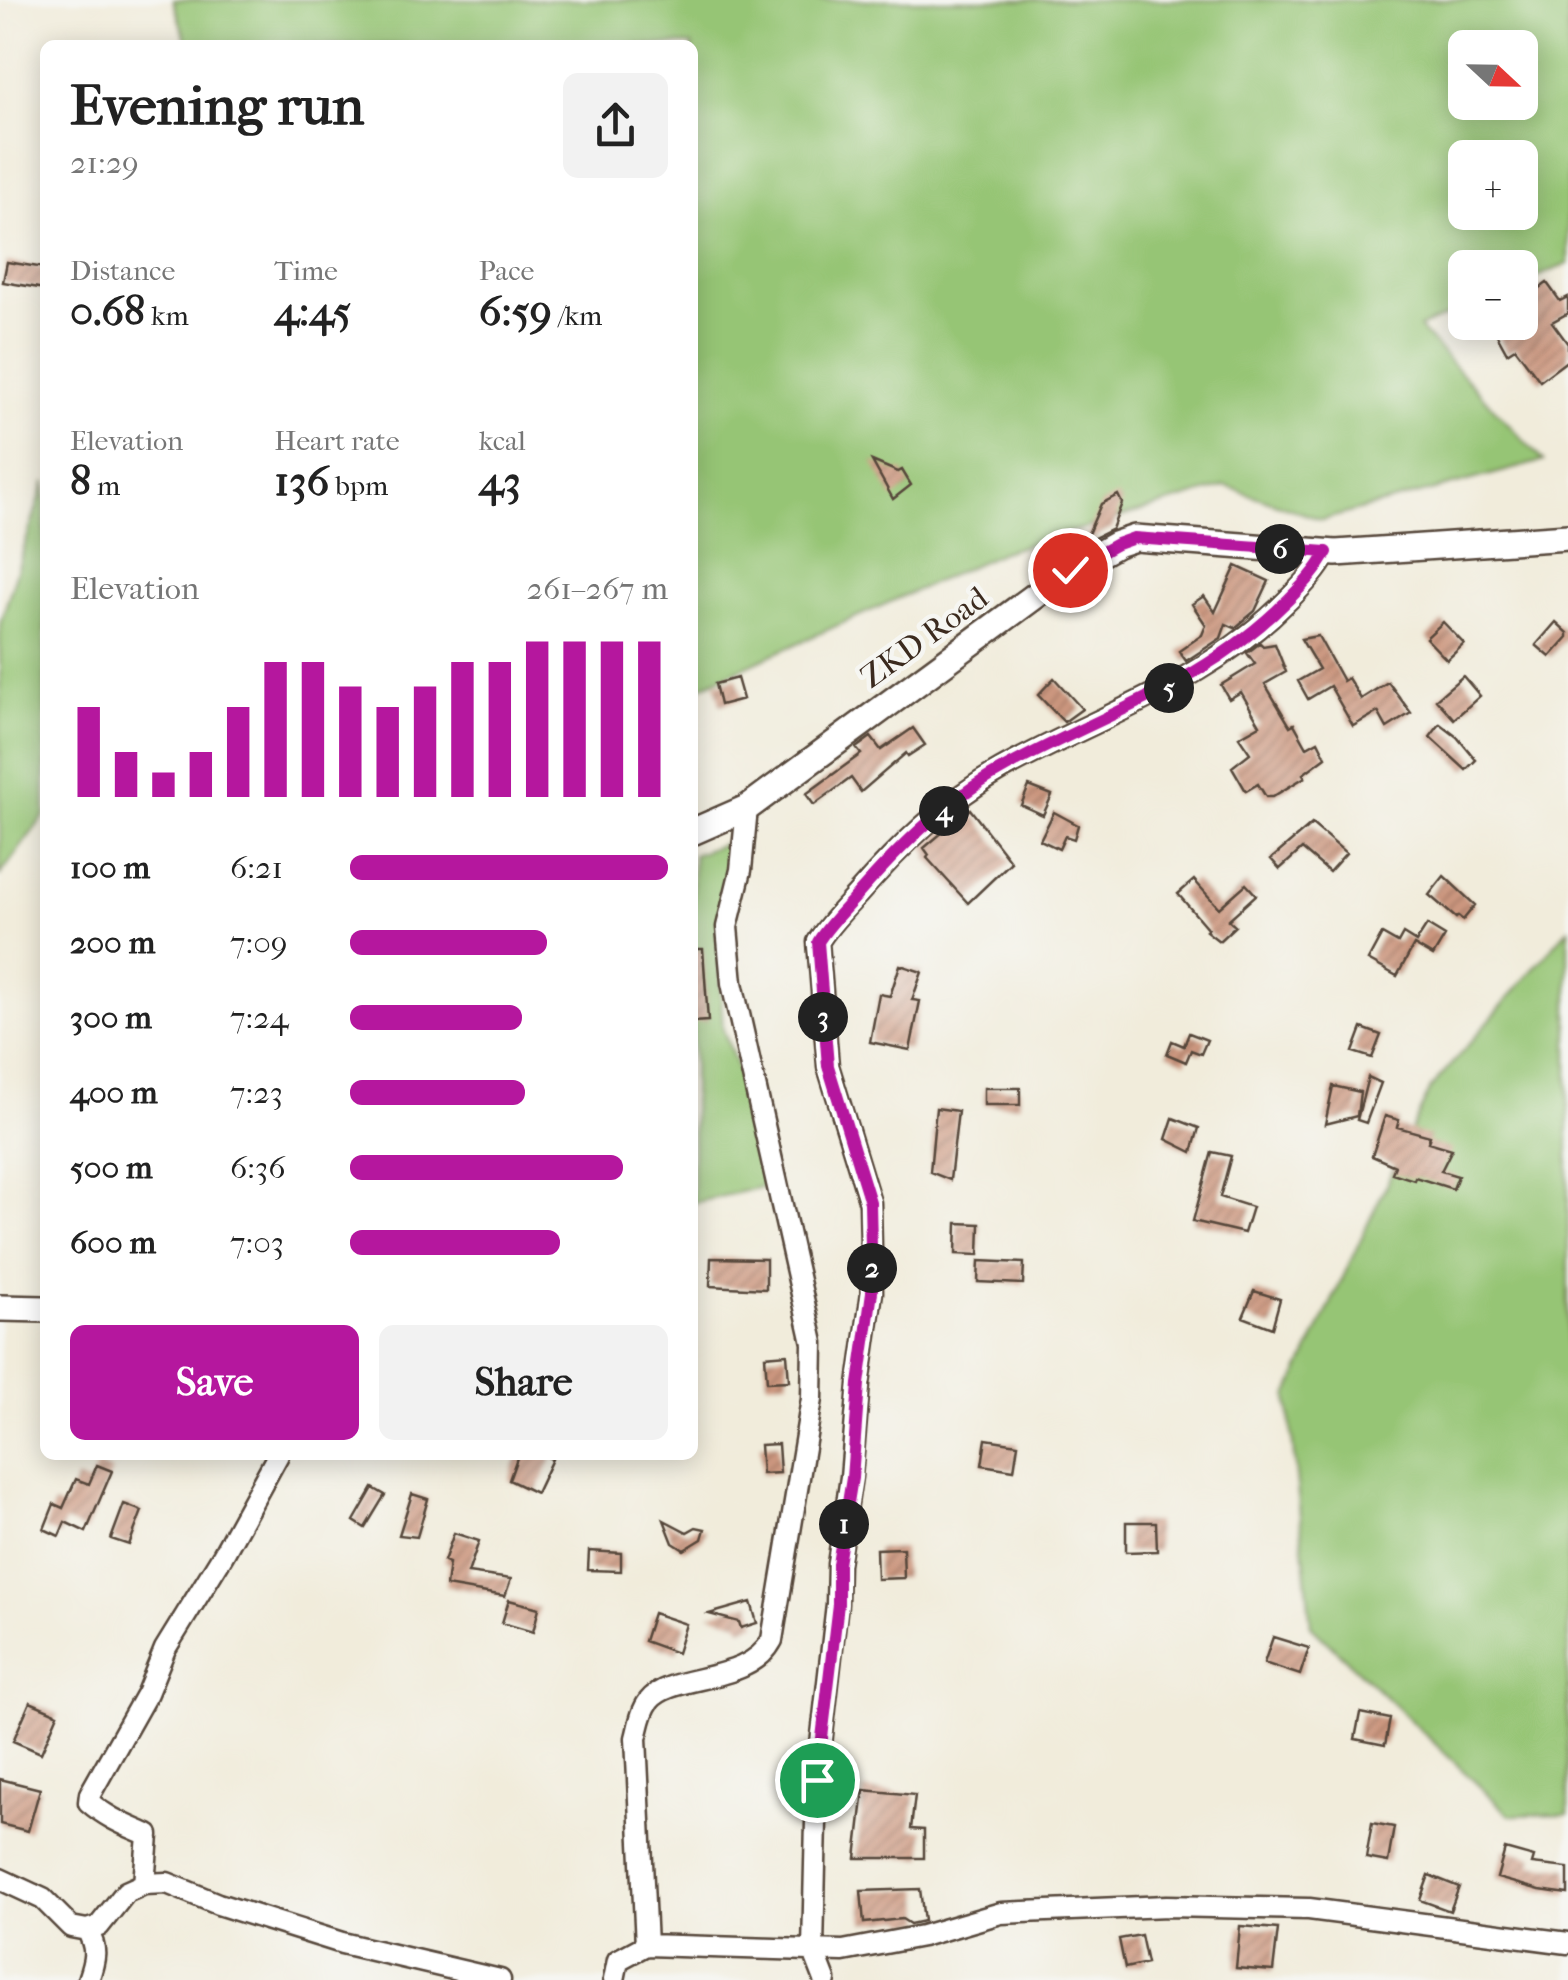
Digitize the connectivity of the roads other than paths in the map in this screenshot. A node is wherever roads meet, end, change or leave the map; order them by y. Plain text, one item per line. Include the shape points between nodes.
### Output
1 (1568, 537) edge
2 (1327, 552) junction
3 (747, 808) junction
4 (698, 829) edge
5 (0, 1308) edge
6 (40, 1309) edge
7 (275, 1460) edge
8 (0, 1879) edge
9 (144, 1884) junction
10 (87, 1930) junction
11 (1568, 1943) edge
12 (646, 1945) junction
13 (813, 1949) junction
14 (88, 1980) edge
15 (500, 1980) edge
16 (614, 1980) edge
17 (825, 1980) edge

1 - 2 main road, ZKD Road
2 - 3 main road, ZKD Road via 1169,539 1117,544 1070,570
2 - 13 street via 1264,625 1198,671 997,772 945,810 906,842 818,942 828,1066 870,1202 872,1292 817,1780
3 - 4 main road, ZKD Road
3 - 12 street via 727,928 732,982 813,1342 812,1399 767,1650 738,1669 661,1692 643,1714 636,1738
5 - 6 main road
7 - 9 street via 90,1794 95,1808 148,1835
8 - 10 street via 43,1899 70,1927
9 - 10 street via 126,1892 100,1926
9 - 15 street via 167,1883 342,1943
10 - 14 street via 96,1960
11 - 13 street via 1309,1909 1167,1906 1001,1913 896,1942
12 - 13 street
12 - 16 street via 618,1960
13 - 17 street

